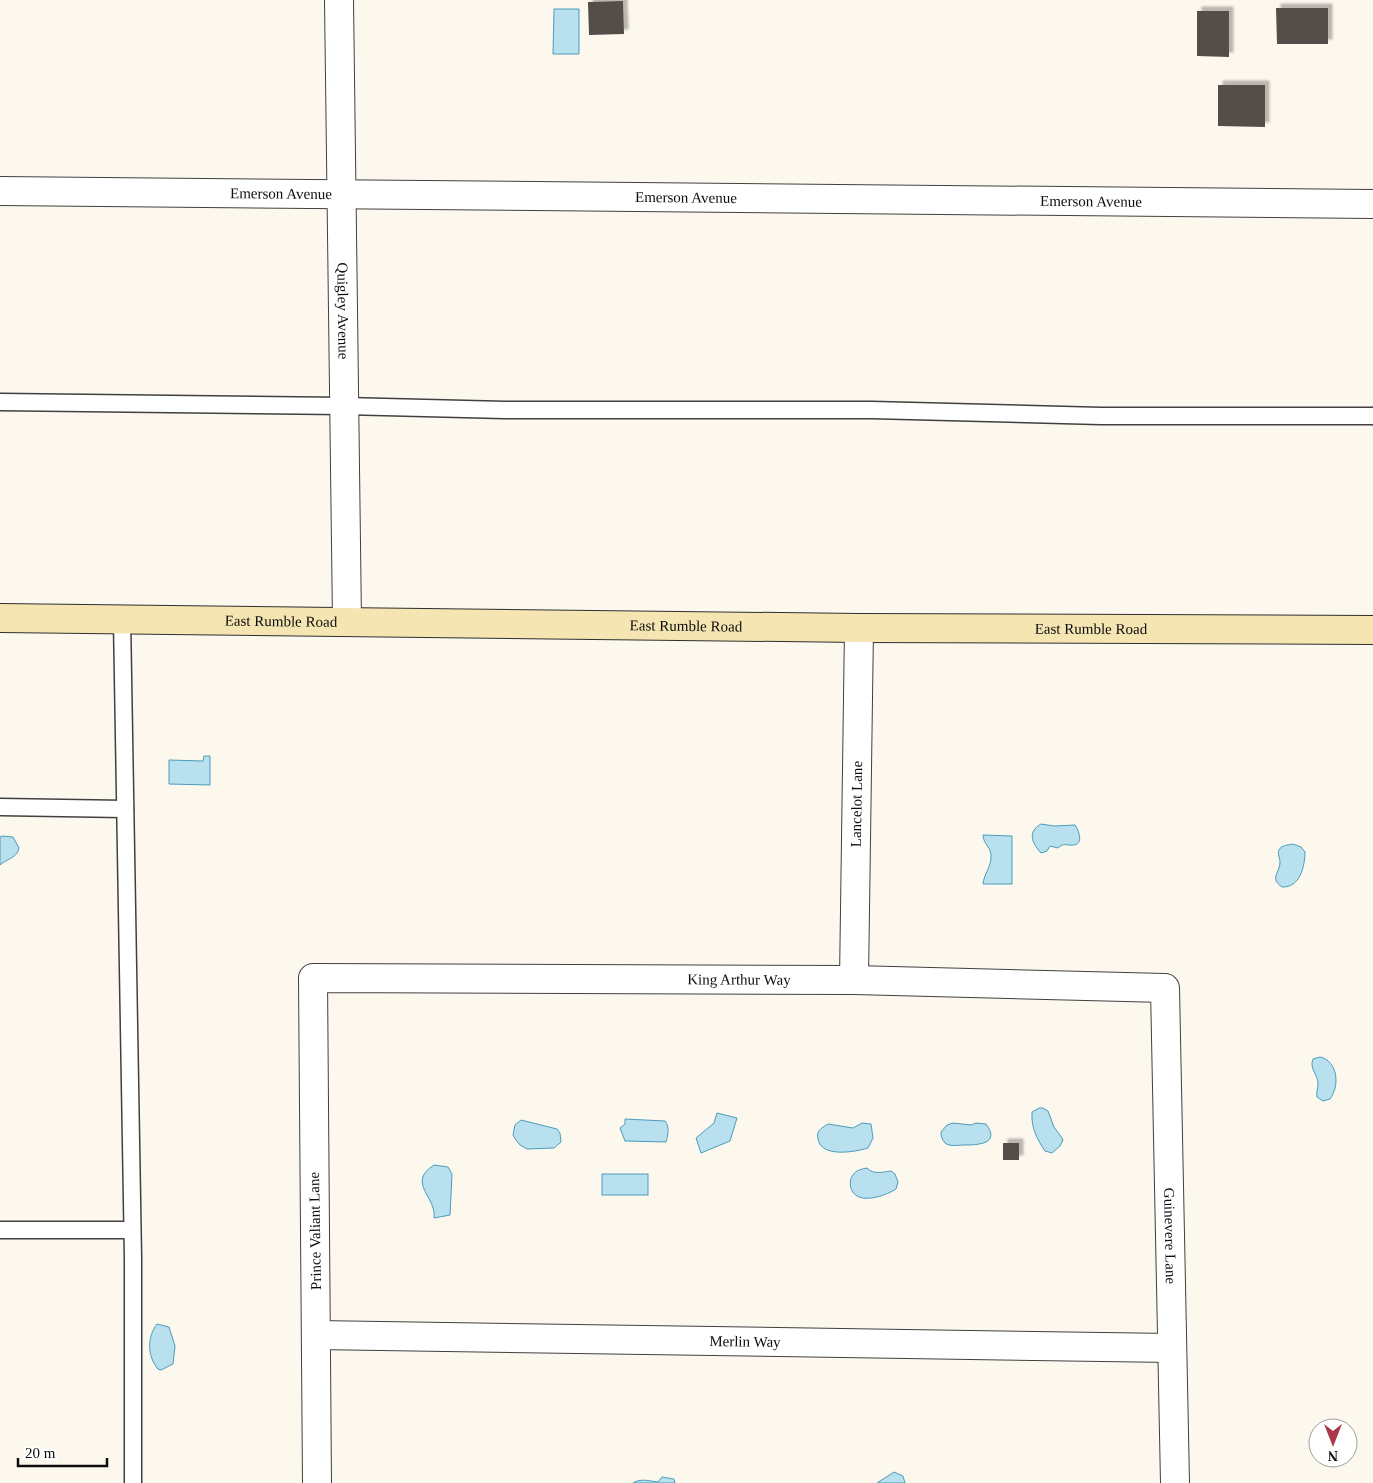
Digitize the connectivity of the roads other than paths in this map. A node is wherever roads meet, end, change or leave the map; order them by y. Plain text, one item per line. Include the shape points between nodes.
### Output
1 (338, 0) edge
2 (0, 191) edge
3 (341, 194) junction
4 (1373, 204) edge
5 (0, 402) edge
6 (344, 406) junction
7 (1373, 416) edge
8 (0, 618) edge
9 (122, 619) junction
10 (347, 622) junction
11 (859, 628) junction
12 (1373, 630) edge
13 (0, 807) edge
14 (125, 809) junction
15 (313, 978) joint
16 (854, 980) junction
17 (1165, 988) joint
18 (0, 1230) edge
19 (132, 1230) junction
20 (316, 1335) junction
21 (1172, 1348) junction
22 (132, 1483) edge
23 (317, 1483) edge
24 (1175, 1483) edge

1 - 3 street, Quigley Avenue
2 - 3 street, Emerson Avenue
3 - 4 street, Emerson Avenue
3 - 6 street, Quigley Avenue
5 - 6 lane
6 - 7 lane via 505,410 872,410 1101,416
6 - 10 street, Quigley Avenue
8 - 9 street, East Rumble Road
9 - 10 street, East Rumble Road
9 - 14 lane
10 - 11 street, East Rumble Road
11 - 12 street, East Rumble Road
11 - 16 street, Lancelot Lane
13 - 14 lane
14 - 19 lane
15 - 16 street, King Arthur Way
15 - 20 street, Prince Valiant Lane
16 - 17 street, King Arthur Way
17 - 21 street, Guinevere Lane
18 - 19 lane
19 - 22 lane
20 - 21 street, Merlin Way
20 - 23 street, Prince Valiant Lane
21 - 24 street, Guinevere Lane

